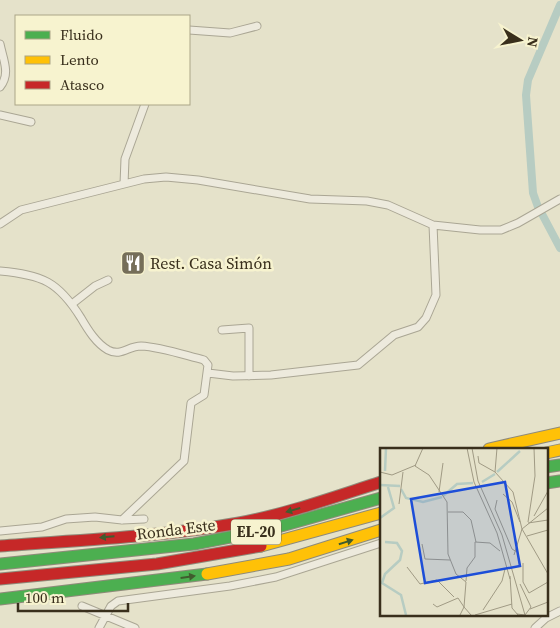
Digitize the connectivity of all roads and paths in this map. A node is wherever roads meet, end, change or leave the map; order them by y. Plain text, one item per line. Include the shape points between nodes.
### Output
1 (257, 26) dead end
2 (190, 30) edge
3 (0, 44) edge
4 (0, 87) edge
5 (144, 105) edge
6 (0, 115) edge
7 (31, 122) dead end
8 (124, 184) junction
9 (560, 198) edge
10 (0, 224) edge
11 (433, 225) junction
12 (0, 270) edge
13 (108, 280) dead end
14 (72, 304) junction
15 (222, 330) dead end
16 (208, 373) junction
17 (249, 376) junction
18 (560, 433) edge
19 (493, 448) edge
20 (380, 482) edge
21 (380, 498) edge
22 (380, 513) edge
23 (144, 519) dead end
24 (122, 520) junction
25 (380, 530) edge
26 (0, 531) edge
27 (380, 543) edge
28 (0, 546) edge
29 (128, 551) junction
30 (0, 553) edge
31 (226, 553) junction
32 (0, 564) edge
33 (0, 579) edge
34 (0, 592) edge
35 (0, 598) edge
36 (82, 606) dead end
37 (560, 611) edge
38 (106, 616) junction
39 (99, 628) edge
40 (135, 628) edge
41 (535, 628) edge

1 - 2 street via 230,33
3 - 4 street via 6,80
5 - 8 street via 125,159
6 - 7 street
8 - 10 street via 21,210
8 - 11 street via 166,177 310,199 367,201 388,205
9 - 11 street via 501,230
11 - 17 street via 436,295 426,318 418,327 394,335 358,365 314,372
12 - 14 street via 39,276 63,293
13 - 14 street
14 - 16 street via 99,344 110,351 117,353 140,346 154,348 204,360
15 - 17 street via 249,328
16 - 17 street
16 - 24 street via 204,395 192,401 184,461
18 - 19 highway
20 -> 28 highway via 241,522 155,534
21 - 29 highway, Ronda Este / EL-20 via 237,537
22 - 31 highway, Ronda Este / EL-20 via 297,538
23 - 24 street
24 - 26 street via 95,517 66,519 42,527
35 -> 25 highway via 237,570
27 - 38 street via 276,577 118,601
29 - 30 highway, EL-20
29 - 32 highway, Ronda Este / EL-20
31 - 33 highway, Ronda Este / EL-20 via 129,567
31 - 34 highway, EL-20 via 179,567 53,581
36 - 38 street
37 - 41 street
38 - 39 street
38 - 40 street

